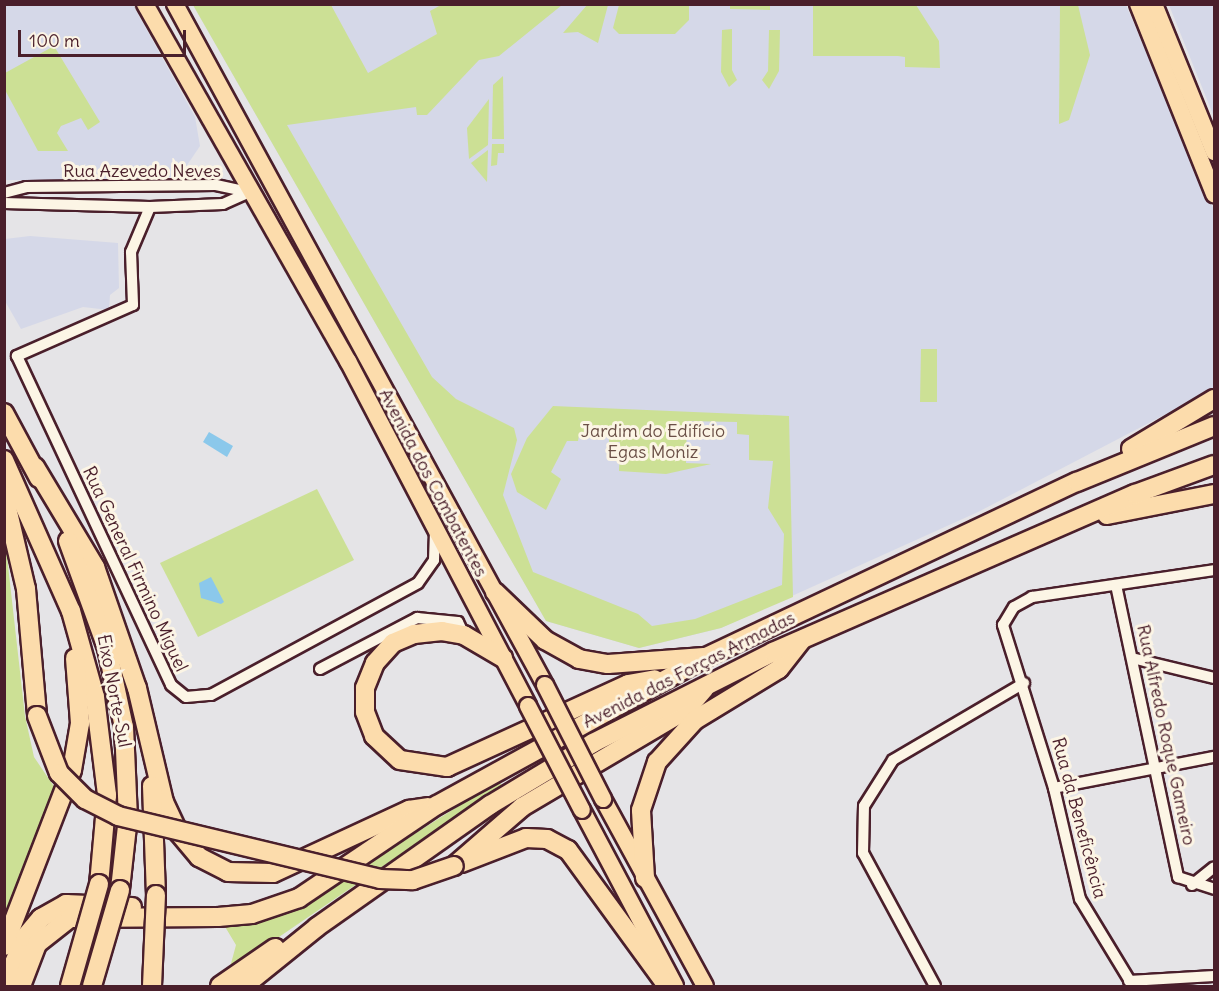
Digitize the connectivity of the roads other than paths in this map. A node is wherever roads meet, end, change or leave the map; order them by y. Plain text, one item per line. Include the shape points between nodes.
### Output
1 (145, 4) edge
2 (175, 4) edge
3 (1138, 4) edge
4 (1154, 4) edge
5 (1215, 152) edge
6 (274, 181) junction
7 (250, 192) junction
8 (4, 193) edge
9 (1215, 194) edge
10 (4, 203) edge
11 (150, 207) junction
12 (17, 356) joint
13 (1215, 399) edge
14 (4, 413) edge
15 (1215, 426) edge
16 (4, 460) edge
17 (1215, 465) edge
18 (34, 467) junction
19 (1077, 482) junction
20 (1215, 494) edge
21 (4, 495) edge
22 (1061, 526) junction
23 (436, 530) junction
24 (50, 558) junction
25 (1215, 570) edge
26 (1116, 585) junction
27 (495, 592) junction
28 (464, 635) junction
29 (803, 639) junction
30 (705, 657) junction
31 (503, 658) junction
32 (1136, 659) junction
33 (320, 669) dead end
34 (672, 676) junction
35 (1215, 678) edge
36 (709, 683) junction
37 (1024, 683) junction
38 (150, 746) junction
39 (1215, 757) edge
40 (1157, 768) junction
41 (1054, 788) junction
42 (437, 805) junction
43 (460, 863) junction
44 (1215, 867) edge
45 (645, 878) junction
46 (1192, 885) junction
47 (1215, 889) edge
48 (174, 917) junction
49 (317, 927) junction
50 (4, 946) edge
51 (1215, 976) edge
52 (1131, 984) edge
53 (4, 986) edge
54 (21, 987) edge
55 (70, 987) edge
56 (92, 987) edge
57 (152, 987) edge
58 (220, 987) edge
59 (244, 987) edge
60 (666, 987) edge
61 (675, 987) edge
62 (705, 987) edge
63 (935, 987) edge

1 - 7 main road, Avenida dos Combatentes
2 - 6 main road, Avenida dos Combatentes
3 - 9 main road
4 - 5 main road
6 - 7 main road
6 - 27 main road, Avenida dos Combatentes
7 - 8 street, Rua Azevedo Neves via 216,185 26,187
7 - 11 street, Rua Azevedo Neves via 223,204
7 - 23 main road, Avenida dos Combatentes via 348,360
10 - 11 street, Rua Azevedo Neves
11 - 12 street, Rua Azevedo Neves via 131,252 133,305
12 - 23 street, Rua General Firmino Miguel via 171,685 186,697 211,695 418,583 434,560
13 - 19 highway
14 - 18 highway, Eixo Norte-Sul
15 - 19 highway, Avenida das Forças Armadas
16 - 24 highway, Eixo Norte-Sul
17 - 22 highway, Avenida das Forças Armadas
18 - 38 highway via 95,567 134,678
18 - 56 highway, Eixo Norte-Sul, bridge via 88,589 118,694 128,778 120,890
19 - 30 highway, Avenida das Forças Armadas
20 - 22 highway
21 - 43 highway, bridge via 24,572 38,716 59,773 85,799 118,816 380,879 423,878
22 - 29 highway, Avenida das Forças Armadas
23 - 31 main road, Avenida dos Combatentes
24 - 50 highway via 78,675 79,734 65,797
24 - 55 highway, Eixo Norte-Sul, bridge via 71,611 103,736 107,814 99,884
25 - 26 street, Rua da Beneficência
26 - 32 street, Rua Alfredo Roque Gameiro
26 - 37 street, Rua da Beneficência via 1032,597 1014,607 1003,635
27 - 30 highway via 545,640 579,659 608,664
27 - 45 main road, Avenida dos Combatentes, bridge
28 - 31 highway
28 - 33 street via 458,622 417,618
28 - 34 highway via 438,630 403,638 382,653 369,674 364,700 368,725 400,760 447,767 628,684
29 - 36 highway, Avenida das Forças Armadas
29 - 45 highway via 779,669 690,724 657,762 642,810
30 - 34 highway, Avenida das Forças Armadas
31 - 61 main road, Avenida dos Combatentes, bridge
32 - 35 street
32 - 40 street, Rua Alfredo Roque Gameiro
34 - 42 highway, Avenida das Forças Armadas
36 - 43 highway via 686,710 522,807
36 - 49 highway, Avenida das Forças Armadas via 528,780
37 - 41 street, Rua da Beneficência
37 - 63 street via 893,760 864,806 863,853
38 - 42 highway via 178,832 199,857 228,872 260,875 296,866 409,810
38 - 57 highway, bridge via 156,895
39 - 40 street
40 - 41 street
40 - 46 street, Rua Alfredo Roque Gameiro via 1178,878
41 - 52 street, Rua da Beneficência via 1080,899
42 - 48 highway, Avenida das Forças Armadas via 298,898 252,914
43 - 60 highway via 526,838 547,839 568,850
44 - 46 street
45 - 62 main road, Avenida dos Combatentes
46 - 47 street
48 - 53 highway via 108,902 66,904 41,918 25,937
48 - 54 highway via 70,918 37,944
49 - 58 highway via 290,937
49 - 59 highway, Avenida das Forças Armadas
51 - 52 street

